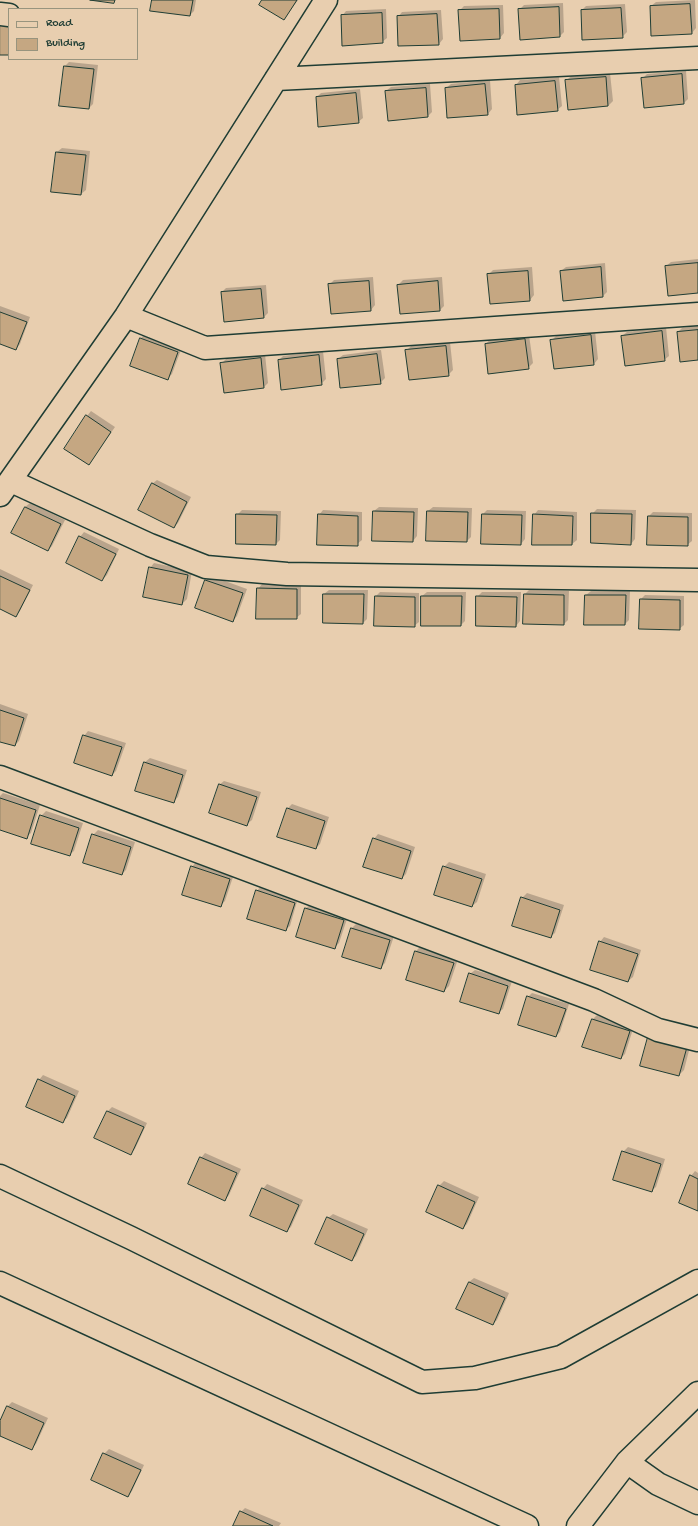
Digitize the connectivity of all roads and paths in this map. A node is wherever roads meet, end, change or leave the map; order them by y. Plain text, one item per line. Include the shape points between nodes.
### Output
1 (326, 0) edge
2 (698, 58) edge
3 (276, 79) junction
4 (698, 314) edge
5 (126, 316) junction
6 (5, 488) edge
7 (698, 580) edge
8 (0, 777) edge
9 (698, 1040) edge
10 (0, 1176) edge
11 (698, 1281) edge
12 (0, 1283) edge
13 (698, 1393) edge
14 (627, 1462) junction
15 (698, 1503) edge
16 (527, 1526) edge
17 (578, 1526) edge

1 - 3 street
2 - 3 street
3 - 5 street
4 - 5 street via 205,348
5 - 6 street
6 - 7 street via 206,567 287,574
8 - 9 street via 594,1000 658,1030
10 - 11 street via 422,1382 475,1378 561,1357
12 - 16 street
13 - 14 street
14 - 15 street via 658,1484
14 - 17 street

